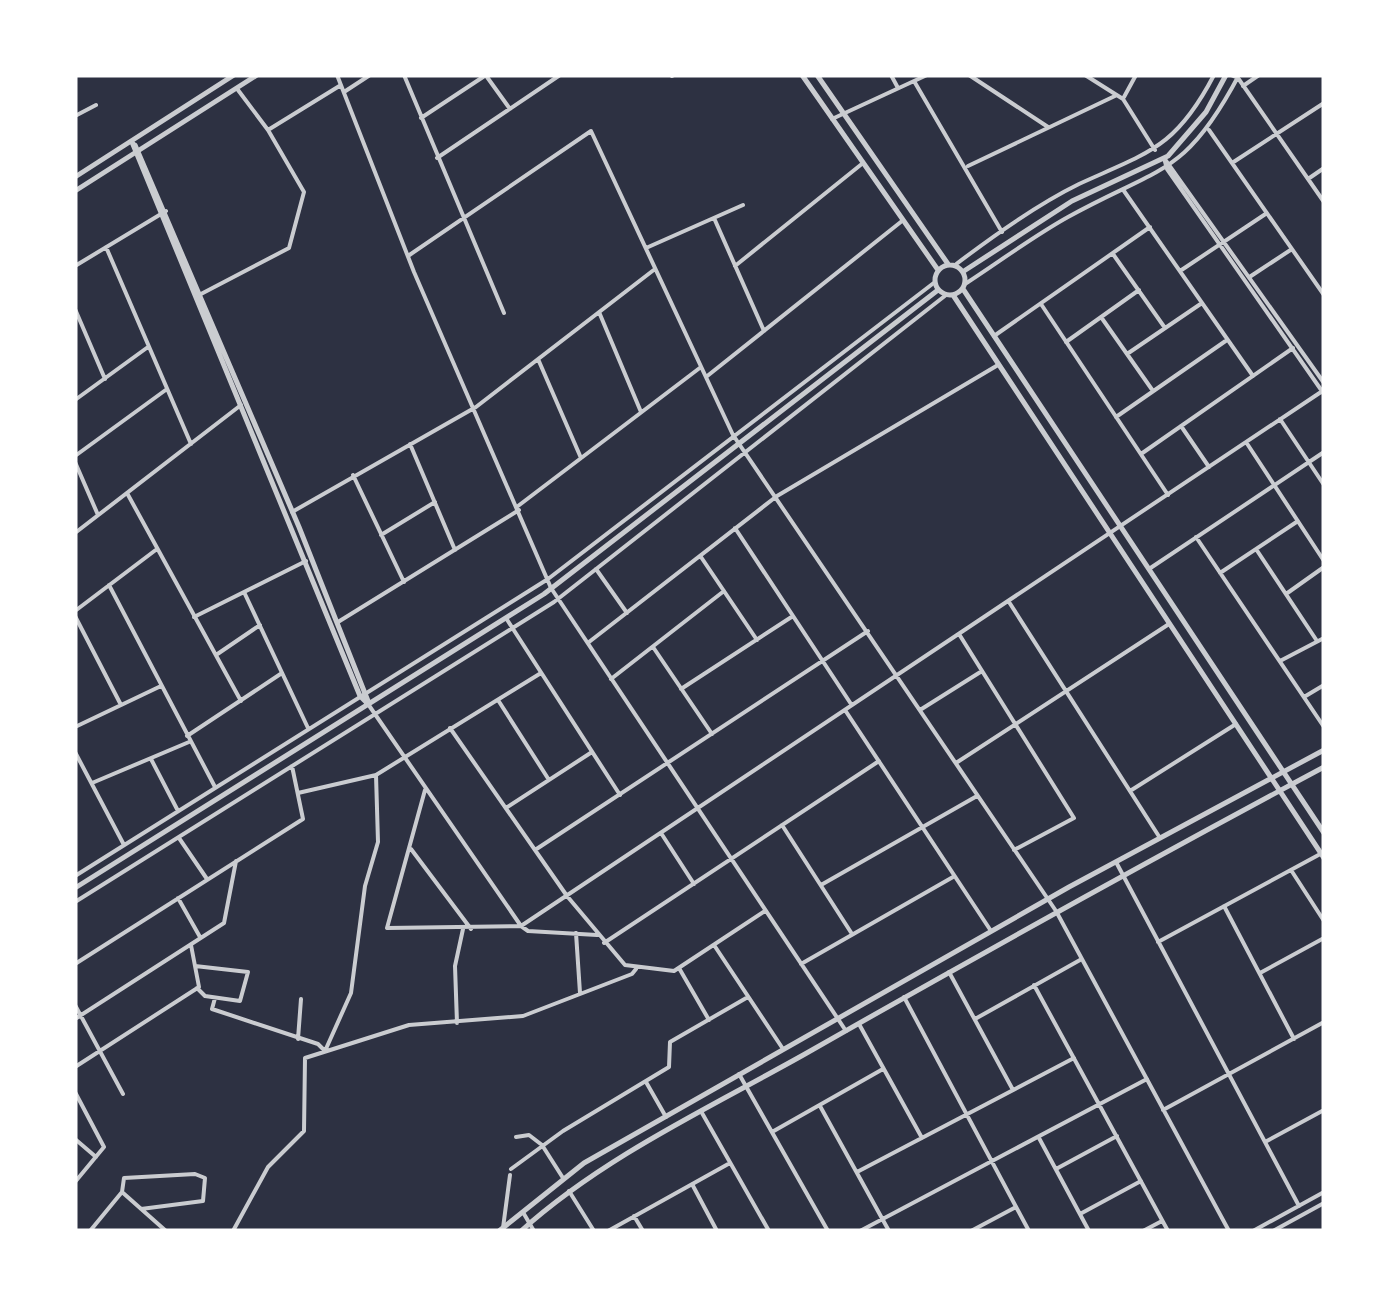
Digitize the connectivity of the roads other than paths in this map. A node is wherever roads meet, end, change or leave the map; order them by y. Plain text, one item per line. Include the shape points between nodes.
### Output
1 (234, 75) edge
2 (257, 75) edge
3 (337, 75) edge
4 (370, 75) edge
5 (404, 75) edge
6 (486, 75) edge
7 (560, 75) edge
8 (802, 75) edge
9 (817, 75) edge
10 (891, 75) edge
11 (926, 75) edge
12 (969, 75) edge
13 (1085, 75) edge
14 (1136, 75) edge
15 (1214, 75) edge
16 (1228, 75) edge
17 (1260, 75) edge
18 (1239, 76) edge
19 (914, 81) junction
20 (341, 85) junction
21 (1244, 86) junction
22 (237, 88) junction
23 (898, 88) junction
24 (344, 92) junction
25 (1117, 95) junction
26 (1124, 99) junction
27 (1324, 103) edge
28 (96, 104) dead end
29 (510, 109) junction
30 (844, 113) junction
31 (75, 116) edge
32 (421, 118) junction
33 (832, 119) junction
34 (1049, 128) junction
35 (268, 130) junction
36 (1209, 130) junction
37 (1276, 134) junction
38 (132, 142) junction
39 (1162, 144) junction
40 (1155, 150) junction
41 (137, 152) junction
42 (1167, 156) junction
43 (438, 158) junction
44 (863, 163) junction
45 (1232, 163) junction
46 (1170, 167) junction
47 (966, 168) junction
48 (1324, 168) edge
49 (75, 177) edge
50 (1308, 179) junction
51 (1124, 191) junction
52 (75, 192) edge
53 (1324, 202) edge
54 (743, 206) dead end
55 (163, 213) junction
56 (1267, 213) junction
57 (714, 218) junction
58 (462, 219) junction
59 (903, 220) junction
60 (1150, 228) junction
61 (1002, 232) junction
62 (1222, 242) junction
63 (106, 248) junction
64 (646, 248) junction
65 (1292, 249) junction
66 (1113, 254) junction
67 (408, 256) junction
68 (952, 265) junction
69 (75, 266) edge
70 (735, 266) junction
71 (655, 269) junction
72 (938, 270) junction
73 (964, 271) junction
74 (1180, 271) junction
75 (1251, 276) junction
76 (935, 282) junction
77 (964, 287) junction
78 (938, 290) junction
79 (1139, 290) junction
80 (200, 294) junction
81 (949, 295) junction
82 (1324, 295) edge
83 (1202, 303) junction
84 (1041, 304) junction
85 (75, 309) edge
86 (504, 312) dead end
87 (599, 312) junction
88 (1101, 317) junction
89 (78, 325) edge
90 (1166, 328) junction
91 (764, 331) junction
92 (994, 336) junction
93 (1228, 339) junction
94 (1066, 342) junction
95 (149, 347) junction
96 (1293, 348) junction
97 (1127, 354) junction
98 (538, 359) junction
99 (998, 365) junction
100 (701, 367) junction
101 (1253, 376) junction
102 (706, 377) junction
103 (105, 379) junction
104 (1324, 383) edge
105 (167, 389) junction
106 (1153, 391) junction
107 (1323, 392) edge
108 (75, 400) edge
109 (243, 403) junction
110 (476, 407) junction
111 (642, 412) junction
112 (1116, 416) junction
113 (1280, 420) junction
114 (1182, 426) junction
115 (733, 435) junction
116 (409, 442) junction
117 (1246, 442) junction
118 (191, 444) junction
119 (740, 444) junction
120 (747, 452) junction
121 (1324, 452) edge
122 (1141, 454) junction
123 (581, 458) junction
124 (75, 459) edge
125 (1309, 462) junction
126 (1209, 467) junction
127 (352, 475) junction
128 (1274, 485) junction
129 (1324, 485) edge
130 (127, 493) junction
131 (1168, 494) junction
132 (777, 496) junction
133 (435, 502) junction
134 (518, 508) junction
135 (292, 512) junction
136 (98, 515) junction
137 (1298, 521) junction
138 (1120, 526) junction
139 (736, 528) junction
140 (75, 533) edge
141 (1109, 534) junction
142 (381, 535) junction
143 (1196, 537) junction
144 (158, 549) junction
145 (1256, 549) junction
146 (455, 550) junction
147 (700, 556) junction
148 (308, 560) junction
149 (1324, 564) edge
150 (596, 569) junction
151 (1148, 569) junction
152 (1220, 572) junction
153 (548, 579) junction
154 (404, 582) junction
155 (109, 585) junction
156 (552, 588) junction
157 (244, 592) junction
158 (724, 592) junction
159 (1286, 594) junction
160 (558, 599) junction
161 (1009, 601) junction
162 (75, 613) edge
163 (626, 613) junction
164 (793, 616) junction
165 (194, 617) junction
166 (506, 618) junction
167 (338, 622) junction
168 (1170, 624) junction
169 (260, 625) junction
170 (512, 628) junction
171 (868, 632) junction
172 (959, 634) junction
173 (1324, 638) edge
174 (757, 640) junction
175 (1318, 641) junction
176 (587, 644) junction
177 (652, 647) junction
178 (216, 655) junction
179 (823, 661) junction
180 (1280, 661) junction
181 (982, 672) junction
182 (540, 673) junction
183 (282, 674) junction
184 (897, 675) junction
185 (611, 679) junction
186 (161, 686) junction
187 (1324, 686) edge
188 (682, 690) junction
189 (1066, 691) junction
190 (363, 694) junction
191 (1304, 696) junction
192 (497, 699) junction
193 (241, 700) junction
194 (368, 704) junction
195 (121, 705) junction
196 (852, 705) junction
197 (845, 710) junction
198 (920, 710) junction
199 (373, 714) junction
200 (1016, 724) junction
201 (1236, 724) junction
202 (1324, 727) edge
203 (75, 728) edge
204 (308, 728) junction
205 (450, 728) junction
206 (712, 734) junction
207 (189, 739) junction
208 (1324, 750) edge
209 (75, 752) edge
210 (592, 752) junction
211 (402, 757) junction
212 (151, 759) junction
213 (879, 761) junction
214 (667, 764) junction
215 (956, 764) junction
216 (292, 766) junction
217 (1324, 766) edge
218 (1283, 772) junction
219 (376, 775) junction
220 (1271, 778) junction
221 (550, 780) junction
222 (92, 783) junction
223 (1292, 784) junction
224 (215, 787) junction
225 (425, 790) junction
226 (1130, 791) junction
227 (1279, 791) junction
228 (298, 793) junction
229 (620, 795) junction
230 (977, 796) junction
231 (506, 808) junction
232 (697, 809) junction
233 (178, 811) junction
234 (782, 825) junction
235 (923, 827) junction
236 (1323, 828) edge
237 (660, 833) junction
238 (179, 838) junction
239 (1160, 838) junction
240 (124, 844) junction
241 (411, 849) junction
242 (534, 850) junction
243 (1013, 850) junction
244 (1323, 855) edge
245 (730, 859) junction
246 (236, 860) junction
247 (1116, 862) junction
248 (1291, 870) junction
249 (1122, 875) junction
250 (75, 876) edge
251 (955, 876) junction
252 (207, 879) junction
253 (694, 884) junction
254 (821, 886) junction
255 (75, 888) edge
256 (567, 896) junction
257 (178, 898) junction
258 (1046, 900) junction
259 (75, 902) edge
260 (1224, 906) junction
261 (765, 910) junction
262 (1056, 912) junction
263 (1324, 921) edge
264 (521, 926) junction
265 (463, 929) junction
266 (471, 930) junction
267 (992, 931) junction
268 (576, 933) junction
269 (852, 934) junction
270 (598, 935) junction
271 (200, 938) junction
272 (1324, 938) edge
273 (1158, 942) junction
274 (604, 943) junction
275 (190, 944) junction
276 (714, 945) junction
277 (1081, 959) junction
278 (75, 964) edge
279 (801, 964) junction
280 (195, 966) junction
281 (636, 968) junction
282 (679, 968) junction
283 (950, 972) junction
284 (1260, 974) junction
285 (1034, 985) junction
286 (197, 988) junction
287 (580, 994) junction
288 (748, 997) junction
289 (215, 998) junction
290 (904, 998) junction
291 (301, 999) dead end
292 (75, 1005) edge
293 (78, 1017) edge
294 (838, 1018) junction
295 (975, 1019) junction
296 (709, 1020) junction
297 (1324, 1022) edge
298 (457, 1023) junction
299 (859, 1024) junction
300 (846, 1030) junction
301 (298, 1039) junction
302 (1294, 1039) junction
303 (784, 1049) junction
304 (100, 1051) junction
305 (325, 1051) junction
306 (1074, 1057) junction
307 (75, 1067) edge
308 (884, 1069) junction
309 (740, 1074) junction
310 (1229, 1075) junction
311 (1146, 1079) junction
312 (646, 1082) junction
313 (746, 1087) junction
314 (1013, 1090) junction
315 (75, 1092) edge
316 (123, 1094) dead end
317 (1100, 1104) junction
318 (820, 1106) junction
319 (1163, 1110) junction
320 (1324, 1110) edge
321 (702, 1112) junction
322 (967, 1114) junction
323 (666, 1116) junction
324 (772, 1132) junction
325 (516, 1136) dead end
326 (1038, 1136) junction
327 (1117, 1136) junction
328 (922, 1138) junction
329 (75, 1140) edge
330 (1265, 1142) junction
331 (542, 1145) junction
332 (96, 1157) junction
333 (992, 1160) junction
334 (730, 1163) junction
335 (1056, 1170) junction
336 (857, 1172) junction
337 (563, 1178) junction
338 (1141, 1181) junction
339 (75, 1182) edge
340 (692, 1184) junction
341 (122, 1192) junction
342 (569, 1192) junction
343 (1324, 1192) edge
344 (1324, 1203) edge
345 (1016, 1206) junction
346 (1299, 1206) junction
347 (142, 1209) junction
348 (522, 1210) junction
349 (1080, 1214) junction
350 (634, 1216) junction
351 (882, 1219) junction
352 (1162, 1221) junction
353 (530, 1223) junction
354 (95, 1225) junction
355 (501, 1229) edge
356 (767, 1229) edge
357 (90, 1231) edge
358 (102, 1231) edge
359 (166, 1231) edge
360 (233, 1231) edge
361 (521, 1231) edge
362 (534, 1231) edge
363 (594, 1231) edge
364 (608, 1231) edge
365 (643, 1231) edge
366 (717, 1231) edge
367 (758, 1231) edge
368 (828, 1231) edge
369 (860, 1231) edge
370 (889, 1231) edge
371 (971, 1231) edge
372 (1029, 1231) edge
373 (1088, 1231) edge
374 (1143, 1231) edge
375 (1168, 1231) edge
376 (1229, 1231) edge
377 (1253, 1231) edge
378 (1273, 1231) edge

1 - 38 street
2 - 22 street
3 - 20 street
4 - 24 street
5 - 32 street
6 - 29 street
6 - 32 street
7 - 29 street
8 - 33 street
9 - 30 street
10 - 23 street
11 - 19 street
12 - 34 street
13 - 25 street
14 - 26 street
15 - 39 street via 1194,112
16 - 18 street
16 - 42 street
17 - 21 street
18 - 21 street
18 - 36 street
19 - 23 street
19 - 47 street
20 - 24 street
20 - 35 street
21 - 37 street
22 - 35 street
22 - 41 street
23 - 30 street
24 - 67 street
25 - 26 street
25 - 34 street
26 - 40 street
27 - 37 street
28 - 31 street
29 - 43 street
30 - 33 street
30 - 68 street
32 - 43 street
33 - 44 street
34 - 47 street
35 - 80 street via 304,192 292,244
36 - 45 street
36 - 46 street
37 - 45 street
37 - 50 street
38 - 41 street
38 - 49 street
39 - 40 street
39 - 42 street
40 - 61 street via 1078,185
41 - 52 street
41 - 55 street
42 - 46 street
42 - 73 street via 1072,202
43 - 58 street
44 - 59 street
44 - 70 street
45 - 56 street
46 - 51 street
46 - 62 street
47 - 61 street
48 - 50 street
50 - 53 street
51 - 60 street
51 - 77 street via 1072,215
54 - 57 street
55 - 63 street
55 - 80 street
55 - 109 street
56 - 62 street
56 - 65 street
57 - 64 street
57 - 70 street
58 - 64 street via 591,131
58 - 67 street
58 - 86 street
59 - 72 street
59 - 91 street
60 - 66 street
60 - 74 street
61 - 68 street
62 - 74 street
62 - 75 street
62 - 96 street
63 - 69 street
63 - 95 street
64 - 71 street
65 - 75 street
65 - 82 street
66 - 79 street
66 - 84 street
67 - 110 street
68 - 72 street
68 - 73 street
70 - 91 street
71 - 87 street
71 - 100 street
72 - 76 street
73 - 77 street
74 - 83 street
75 - 104 street
76 - 78 street
76 - 115 street
77 - 81 street
77 - 92 street
78 - 81 street
78 - 119 street
79 - 88 street
79 - 90 street
80 - 109 street
81 - 99 street
81 - 120 street
83 - 90 street
83 - 93 street
84 - 92 street
84 - 94 street
85 - 89 street
87 - 98 street
87 - 111 street
88 - 94 street
88 - 97 street
89 - 103 street
90 - 97 street
91 - 102 street
92 - 138 street
93 - 101 street
93 - 106 street
94 - 112 street
95 - 103 street
95 - 105 street
96 - 101 street
96 - 107 street
97 - 106 street
98 - 110 street
98 - 123 street
99 - 132 street
99 - 141 street
100 - 102 street
100 - 111 street
101 - 114 street
102 - 115 street
103 - 108 street
105 - 118 street
105 - 124 street
106 - 112 street
107 - 113 street
109 - 118 street
109 - 135 street
109 - 148 street
110 - 116 street
110 - 134 street
111 - 123 street
112 - 122 street
113 - 117 street
113 - 125 street
114 - 122 street
114 - 126 street
115 - 119 street
115 - 153 street
116 - 127 street
116 - 133 street
117 - 126 street
117 - 128 street
118 - 130 street
119 - 120 street
119 - 156 street
120 - 132 street
120 - 150 street
121 - 125 street
122 - 131 street
123 - 134 street
124 - 136 street
125 - 128 street
125 - 129 street
126 - 131 street
127 - 135 street
127 - 142 street
128 - 137 street
128 - 143 street
130 - 136 street
130 - 144 street
131 - 138 street
132 - 139 street
132 - 171 street
133 - 142 street
133 - 146 street
134 - 146 street
134 - 153 street
135 - 148 street
136 - 140 street
137 - 145 street
137 - 149 street
138 - 141 street
138 - 151 street
139 - 147 street
139 - 164 street
141 - 161 street
141 - 168 street
142 - 154 street
143 - 151 street
143 - 152 street
144 - 155 street
144 - 165 street
145 - 152 street
145 - 159 street
146 - 154 street
147 - 158 street
147 - 163 street
148 - 157 street
148 - 167 street
148 - 190 street
149 - 159 street
150 - 160 street
150 - 163 street
151 - 218 street
152 - 180 street
153 - 156 street
153 - 190 street
154 - 167 street
155 - 162 street
155 - 186 street
156 - 160 street
156 - 166 street
157 - 165 street
157 - 169 street
158 - 174 street
158 - 177 street
159 - 175 street
160 - 170 street
160 - 176 street
161 - 172 street
161 - 189 street
162 - 195 street
163 - 176 street
164 - 174 street
164 - 179 street
165 - 178 street
166 - 170 street
166 - 194 street
167 - 190 street
168 - 189 street
168 - 201 street
169 - 178 street
169 - 183 street
170 - 182 street
170 - 199 street
171 - 179 street
171 - 184 street
172 - 181 street
172 - 184 street
173 - 175 street
174 - 188 street
175 - 180 street
176 - 185 street
177 - 185 street
177 - 188 street
178 - 193 street
179 - 196 street
179 - 206 street
180 - 191 street
181 - 198 street
181 - 200 street
182 - 192 street
182 - 210 street
183 - 193 street
183 - 204 street
184 - 196 street
184 - 198 street
185 - 214 street
186 - 195 street
186 - 207 street
187 - 191 street
188 - 206 street
189 - 200 street
189 - 226 street
190 - 194 street
190 - 204 street
191 - 202 street
192 - 205 street
192 - 221 street
193 - 207 street
194 - 199 street
194 - 255 street
195 - 203 street
196 - 197 street
197 - 213 street
197 - 232 street
198 - 215 street
199 - 211 street
199 - 216 street
200 - 215 street
200 - 243 street via 1074,818
201 - 220 street
201 - 226 street
204 - 224 street
205 - 211 street
205 - 231 street
206 - 214 street
207 - 212 street
207 - 224 street
208 - 218 street
209 - 222 street
210 - 221 street
210 - 229 street
211 - 219 street
211 - 225 street
212 - 222 street
212 - 233 street
213 - 234 street
213 - 235 street
214 - 229 street
214 - 232 street
215 - 230 street
216 - 228 street
216 - 238 street
217 - 223 street
218 - 220 street
218 - 223 street
219 - 228 street
219 - 305 street via 378,842 365,886 351,993
220 - 227 street
220 - 239 street
221 - 231 street
222 - 240 street
223 - 227 street
223 - 236 street
224 - 233 street
225 - 241 street
225 - 264 street
226 - 239 street
227 - 244 street
227 - 249 street
228 - 246 street via 304,819
229 - 242 street
230 - 235 street
230 - 243 street
231 - 242 street
232 - 237 street
232 - 245 street
233 - 240 street
234 - 245 street
234 - 254 street
235 - 251 street
235 - 254 street
237 - 253 street
237 - 256 street
238 - 252 street
238 - 259 street
239 - 247 street
240 - 250 street
241 - 265 street via 387,928
241 - 266 street
242 - 256 street
243 - 258 street
244 - 248 street
245 - 253 street
245 - 261 street
246 - 252 street
246 - 271 street via 224,923
247 - 249 street
247 - 258 street
248 - 260 street
248 - 263 street
249 - 262 street
249 - 273 street
251 - 267 street
251 - 269 street
252 - 257 street
253 - 274 street
254 - 269 street
256 - 264 street
256 - 270 street
257 - 271 street
257 - 278 street
258 - 262 street
258 - 267 street
260 - 273 street
260 - 284 street
261 - 276 street
261 - 279 street
262 - 277 street
262 - 283 street
264 - 266 street
264 - 268 street
265 - 266 street
265 - 298 street via 455,966
267 - 294 street
268 - 270 street
268 - 287 street
269 - 279 street
270 - 274 street
271 - 275 street
272 - 284 street
273 - 310 street
274 - 281 street
275 - 280 street
275 - 293 street
276 - 282 street
276 - 288 street
277 - 285 street
277 - 311 street
279 - 294 street
280 - 286 street
280 - 289 street via 248,972 240,1001
281 - 282 street
281 - 287 street
282 - 296 street
283 - 290 street
283 - 295 street
284 - 302 street
285 - 295 street
285 - 306 street
286 - 289 street
286 - 304 street
287 - 298 street via 523,1016
288 - 296 street
288 - 303 street
289 - 301 street via 212,1009
290 - 299 street
290 - 322 street
291 - 301 street
292 - 293 street
293 - 304 street
294 - 300 street
294 - 303 street
295 - 314 street
296 - 312 street via 670,1042 669,1067
297 - 302 street
298 - 305 street via 410,1025
299 - 300 street
299 - 308 street
300 - 313 street
301 - 305 street
302 - 310 street
303 - 309 street
304 - 307 street
304 - 316 street
305 - 360 street via 305,1058 304,1131 268,1166
306 - 314 street
306 - 317 street
308 - 318 street
308 - 328 street
309 - 313 street
309 - 323 street
310 - 319 street
310 - 330 street
311 - 317 street
311 - 319 street
312 - 323 street
312 - 331 street
313 - 321 street
313 - 324 street
314 - 322 street
315 - 332 street via 104,1147
317 - 326 street
317 - 327 street
318 - 324 street
318 - 336 street
319 - 376 street
320 - 330 street
321 - 334 street
321 - 342 street
322 - 328 street
322 - 333 street
323 - 337 street
324 - 368 street
325 - 331 street
326 - 333 street
326 - 335 street
327 - 335 street
327 - 338 street
328 - 336 street
329 - 332 street
330 - 346 street
331 - 337 street
331 - 355 street via 510,1172
332 - 339 street
333 - 345 street
333 - 351 street
334 - 340 street
334 - 356 street
335 - 349 street
336 - 351 street
337 - 348 street
338 - 349 street
338 - 352 street
340 - 350 street
340 - 366 street
341 - 347 street
341 - 347 street via 124,1178 205,1178 202,1200
341 - 354 street
342 - 353 street
342 - 363 street
343 - 346 street
344 - 378 street
345 - 371 street
345 - 372 street
346 - 377 street
347 - 359 street
348 - 353 street
348 - 355 street
349 - 373 street
350 - 364 street
350 - 365 street
351 - 369 street
351 - 370 street
352 - 374 street
352 - 375 street
353 - 361 street
353 - 362 street
354 - 357 street
354 - 358 street
356 - 367 street

